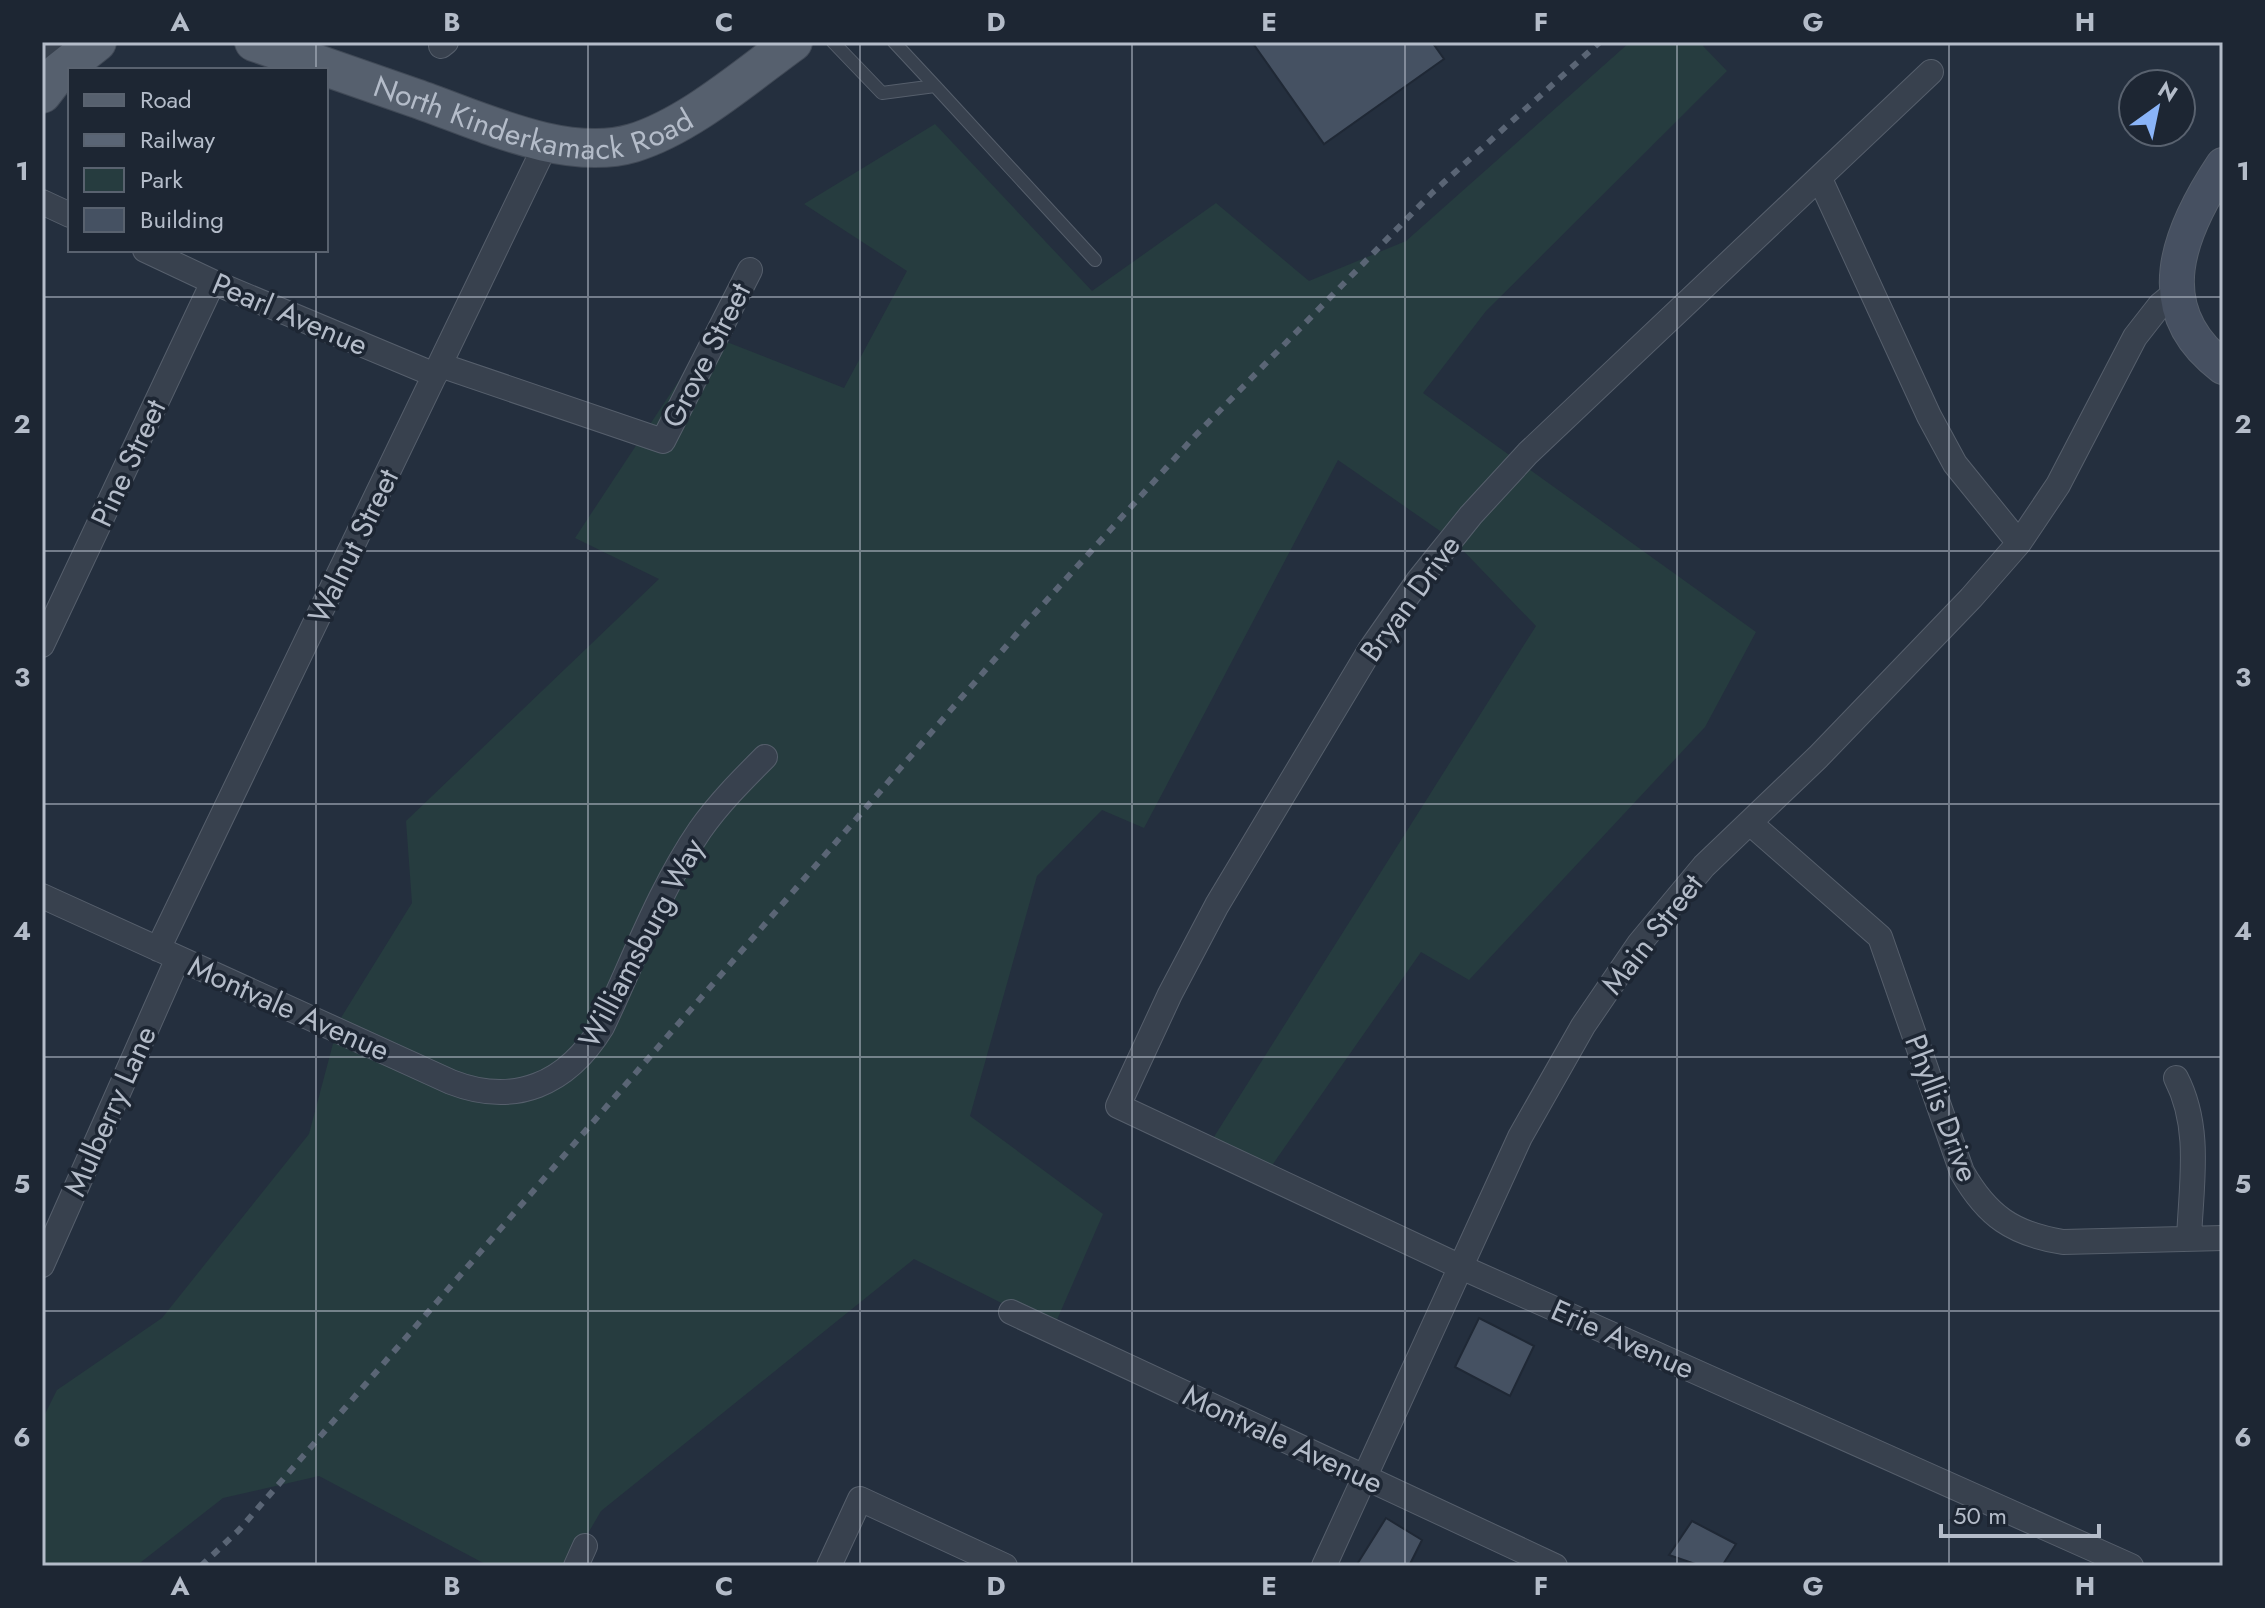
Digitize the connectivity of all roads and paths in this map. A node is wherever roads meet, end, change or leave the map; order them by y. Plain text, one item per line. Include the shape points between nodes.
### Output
1 (57, 42) edge
2 (97, 42) edge
3 (254, 42) edge
4 (793, 42) edge
5 (833, 42) edge
6 (894, 42) edge
7 (1931, 72) dead end
8 (42, 82) edge
9 (935, 86) junction
10 (42, 94) edge
11 (547, 142) junction
12 (2223, 165) edge
13 (1820, 179) junction
14 (42, 202) edge
15 (68, 214) edge
16 (149, 252) edge
17 (1095, 260) dead end
18 (750, 270) dead end
19 (213, 282) junction
20 (2177, 291) junction
21 (2223, 367) edge
22 (438, 370) junction
23 (663, 441) joint
24 (2019, 543) junction
25 (42, 645) edge
26 (765, 757) dead end
27 (1750, 823) junction
28 (42, 896) edge
29 (168, 953) junction
30 (2176, 1078) dead end
31 (541, 1084) joint
32 (1118, 1106) joint
33 (2223, 1238) edge
34 (2189, 1239) junction
35 (42, 1265) edge
36 (1461, 1267) junction
37 (1011, 1312) dead end
38 (1365, 1477) junction
39 (829, 1566) edge
40 (1005, 1566) edge
41 (1324, 1566) edge
42 (1555, 1566) edge
43 (2131, 1566) edge

1 - 8 street
2 - 10 main road via 59,72
3 - 11 main road, North Kinderkamack Road
4 - 11 main road, North Kinderkamack Road via 657,134 607,147
5 - 9 lane via 882,93
6 - 9 lane
7 - 13 street, Bryan Drive
9 - 17 lane
11 - 22 street, Walnut Street
12 - 20 street via 2183,239
13 - 24 street via 1955,464
13 - 32 street, Bryan Drive via 1528,453 1418,581 1370,650 1217,905
14 - 15 street
16 - 19 street, Pearl Avenue
18 - 23 street, Grove Street
19 - 22 street, Pearl Avenue
19 - 25 street, Pine Street
20 - 21 street via 2189,329
20 - 24 street, Main Street via 2135,337 2058,485
22 - 23 street, Pearl Avenue
22 - 29 street, Walnut Street
24 - 27 street, Main Street
26 - 31 street, Williamsburg Way via 700,830 680,863 590,1048 565,1072
27 - 34 street, Phyllis Drive via 1880,937 1962,1172 1990,1212 2037,1238 2063,1242
27 - 36 street, Main Street via 1704,866 1639,944 1583,1026 1520,1137
28 - 29 street, Montvale Avenue
29 - 31 street, Montvale Avenue via 464,1087 502,1092
29 - 35 street, Mulberry Lane
30 - 34 street via 2194,1140
32 - 36 street, Erie Avenue
33 - 34 street, Phyllis Drive
36 - 38 street, Main Street
36 - 43 street, Erie Avenue
37 - 38 street, Montvale Avenue
38 - 41 street, Main Street
38 - 42 street, Montvale Avenue
39 - 40 street via 860,1499

